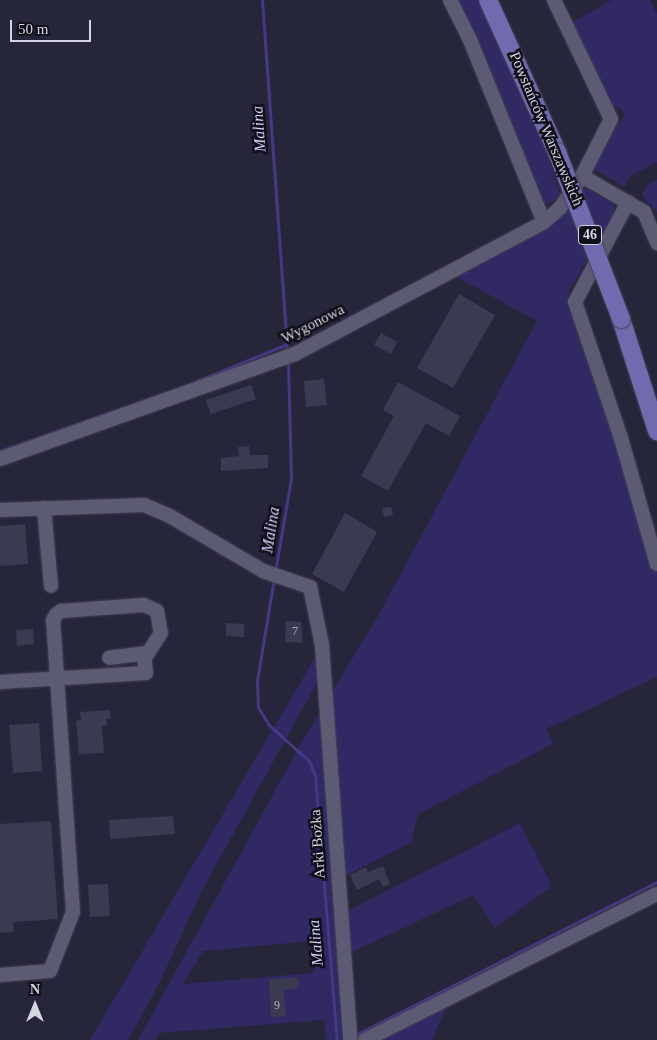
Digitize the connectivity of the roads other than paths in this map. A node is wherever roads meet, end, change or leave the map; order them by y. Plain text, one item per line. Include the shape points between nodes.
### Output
1 (450, 0) edge
2 (488, 0) edge
3 (554, 0) edge
4 (582, 176) junction
5 (628, 202) junction
6 (544, 222) junction
7 (657, 243) edge
8 (657, 431) edge
9 (0, 459) edge
10 (44, 508) junction
11 (0, 510) edge
12 (657, 564) edge
13 (51, 586) dead end
14 (144, 656) junction
15 (109, 658) dead end
16 (57, 679) junction
17 (0, 682) edge
18 (657, 894) edge
19 (0, 975) edge
20 (350, 1040) edge
21 (365, 1040) edge

1 - 6 street via 470,40
2 - 8 main road, Powstańców Warszawskich / 46, bridge via 557,152 621,319
3 - 4 street, Wygonowa via 610,119
4 - 5 street
4 - 6 street, Wygonowa via 560,208
5 - 7 street via 644,212
5 - 12 street via 575,302 621,438
6 - 9 street, Wygonowa via 288,356
10 - 11 street
10 - 13 street
10 - 20 street, Arki Bożka via 144,505 263,571 310,587 322,645
14 - 15 street
14 - 16 street via 146,673
14 - 16 street via 158,641 162,627 157,611 152,607 61,611 53,620
16 - 17 street
16 - 19 street via 73,912 50,972
18 - 21 street

